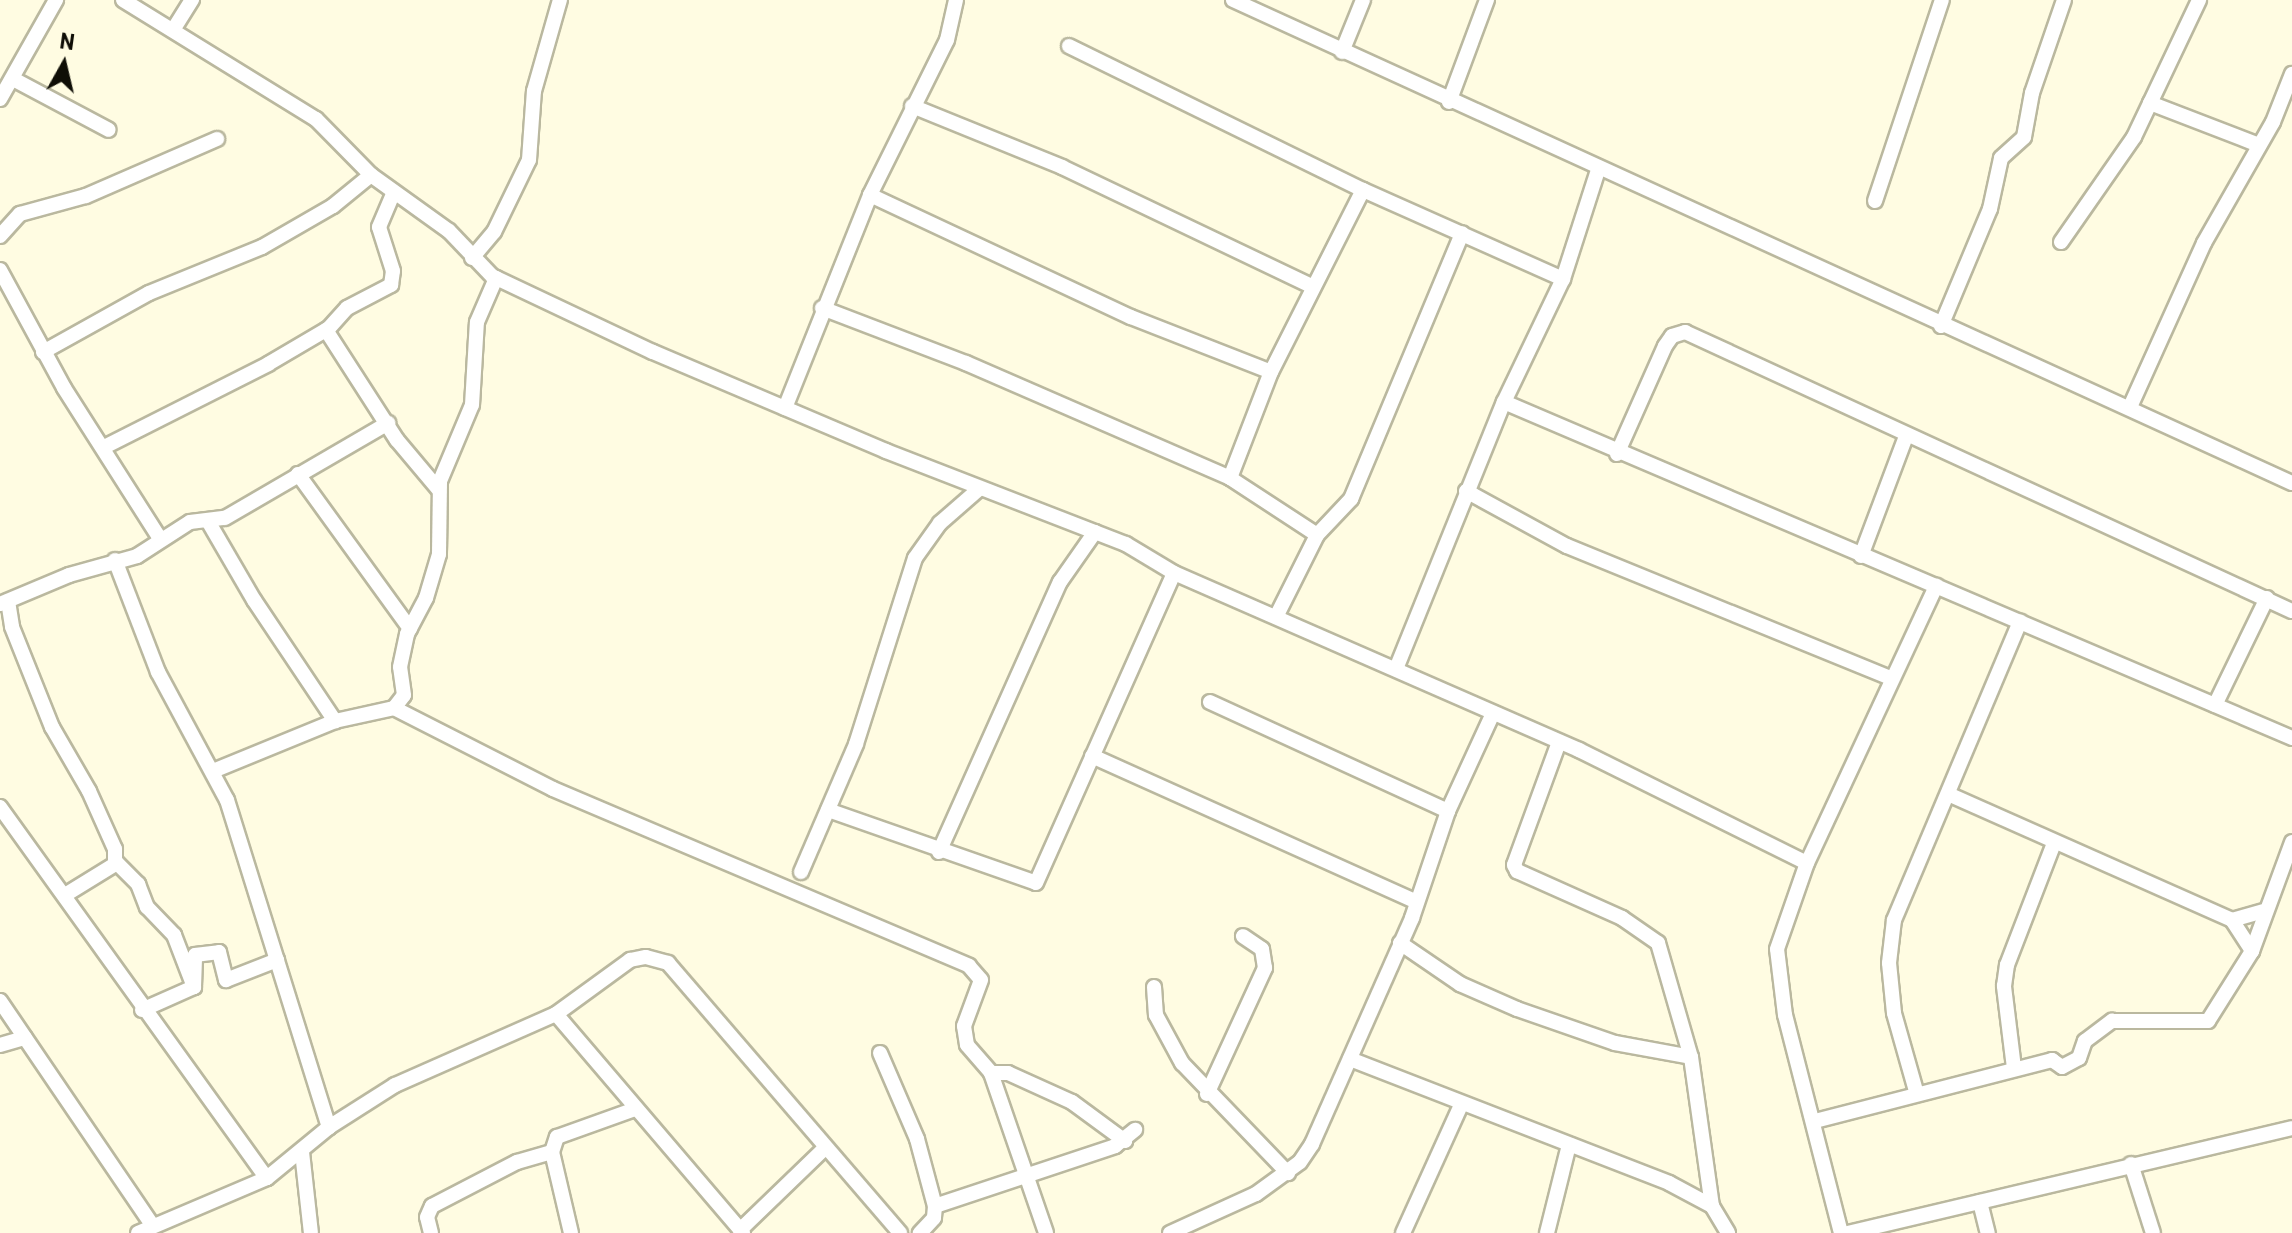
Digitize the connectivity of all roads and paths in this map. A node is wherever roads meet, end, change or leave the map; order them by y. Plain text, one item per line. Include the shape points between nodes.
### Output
1 (56, 0) edge
2 (123, 0) edge
3 (192, 0) edge
4 (560, 0) edge
5 (956, 0) edge
6 (1233, 0) edge
7 (1363, 0) edge
8 (1487, 0) edge
9 (1942, 0) edge
10 (2064, 0) edge
11 (2199, 0) edge
12 (173, 30) junction
13 (1069, 46) dead end
14 (1342, 52) junction
15 (2292, 74) edge
16 (15, 80) junction
17 (0, 99) edge
18 (1449, 102) junction
19 (2150, 103) junction
20 (912, 106) junction
21 (109, 130) dead end
22 (217, 139) dead end
23 (2259, 145) junction
24 (1598, 170) junction
25 (371, 175) junction
26 (1363, 190) junction
27 (393, 194) junction
28 (870, 195) junction
29 (1875, 201) dead end
30 (1462, 233) junction
31 (0, 236) edge
32 (2061, 242) dead end
33 (472, 258) junction
34 (0, 270) edge
35 (496, 278) junction
36 (1563, 279) junction
37 (1311, 286) junction
38 (14, 296) junction
39 (0, 304) edge
40 (822, 308) junction
41 (1941, 326) junction
42 (326, 330) junction
43 (43, 352) junction
44 (1271, 372) junction
45 (1504, 402) junction
46 (2130, 407) junction
47 (785, 408) junction
48 (388, 423) junction
49 (1906, 436) junction
50 (104, 447) junction
51 (1617, 454) junction
52 (298, 474) junction
53 (1230, 478) junction
54 (2292, 483) edge
55 (979, 489) junction
56 (439, 490) junction
57 (1466, 491) junction
58 (208, 521) junction
59 (1095, 532) junction
60 (1317, 535) junction
61 (159, 537) junction
62 (1861, 556) junction
63 (115, 560) junction
64 (1174, 573) junction
65 (1936, 586) junction
66 (2267, 598) junction
67 (4, 603) edge
68 (2292, 611) edge
69 (1277, 615) junction
70 (2020, 621) junction
71 (410, 629) junction
72 (1396, 669) junction
73 (1890, 678) junction
74 (1210, 702) dead end
75 (2215, 705) junction
76 (394, 708) junction
77 (1493, 713) junction
78 (335, 721) junction
79 (2292, 738) edge
80 (1559, 742) junction
81 (1092, 756) junction
82 (213, 771) junction
83 (1948, 794) junction
84 (0, 807) edge
85 (828, 810) junction
86 (1448, 811) junction
87 (2292, 842) edge
88 (2054, 843) junction
89 (939, 852) junction
90 (117, 863) junction
91 (1807, 863) junction
92 (801, 872) dead end
93 (65, 895) junction
94 (1417, 902) junction
95 (2263, 911) junction
96 (2232, 920) junction
97 (1243, 936) dead end
98 (1400, 943) junction
99 (2252, 951) junction
100 (277, 960) junction
101 (194, 987) junction
102 (1154, 987) dead end
103 (0, 1001) edge
104 (142, 1010) junction
105 (556, 1014) junction
106 (25, 1038) junction
107 (0, 1045) edge
108 (880, 1053) dead end
109 (1691, 1057) junction
110 (1350, 1059) junction
111 (2014, 1068) junction
112 (991, 1073) junction
113 (1916, 1091) junction
114 (1207, 1094) junction
115 (1461, 1105) junction
116 (635, 1109) junction
117 (1815, 1121) junction
118 (329, 1127) junction
119 (2292, 1128) edge
120 (1569, 1145) junction
121 (824, 1149) junction
122 (302, 1152) junction
123 (552, 1152) junction
124 (2131, 1164) junction
125 (1288, 1173) junction
126 (1028, 1174) junction
127 (267, 1178) junction
128 (1980, 1202) junction
129 (935, 1206) junction
130 (1712, 1206) junction
131 (153, 1226) junction
132 (741, 1232) edge
133 (138, 1233) edge
134 (311, 1233) edge
135 (431, 1233) edge
136 (571, 1233) edge
137 (900, 1233) edge
138 (920, 1233) edge
139 (1046, 1233) edge
140 (1170, 1233) edge
141 (1403, 1233) edge
142 (1547, 1233) edge
143 (1728, 1233) edge
144 (1841, 1233) edge
145 (1848, 1233) edge
146 (1988, 1233) edge
147 (2153, 1233) edge

1 - 16 street
2 - 12 street
3 - 12 street
4 - 33 street via 534,91 529,160 494,232
5 - 20 street via 947,40
6 - 14 street
7 - 14 street
8 - 18 street
9 - 29 street
10 - 41 street via 2032,93 2024,137 2001,158 1990,209
11 - 19 street
12 - 25 street via 316,119
13 - 26 street
14 - 18 street
15 - 23 street
16 - 17 street
16 - 21 street
18 - 24 street
19 - 23 street
19 - 32 street via 2121,158
20 - 28 street
20 - 37 street via 1062,167
22 - 31 street via 86,196 20,214
23 - 46 street via 2204,243
24 - 36 street
24 - 41 street
25 - 27 street
25 - 43 street via 293,230 149,293
26 - 30 street
26 - 37 street
27 - 33 street via 449,231
27 - 42 street via 379,227 393,271 391,285 347,308
28 - 40 street
28 - 44 street via 1131,317
30 - 36 street
30 - 60 street via 1351,499
33 - 35 street
34 - 38 street
35 - 47 street
35 - 56 street via 477,322 472,405
36 - 45 street
37 - 44 street
38 - 39 street
38 - 43 street
40 - 47 street
40 - 53 street via 966,363
41 - 46 street
42 - 48 street
42 - 50 street
43 - 50 street
44 - 53 street
45 - 51 street
45 - 57 street
46 - 54 street
47 - 55 street
48 - 52 street
48 - 56 street
49 - 51 street via 1679,333 1665,346
49 - 62 street
49 - 66 street
50 - 61 street
51 - 62 street
52 - 58 street via 225,518
52 - 71 street
53 - 60 street
55 - 59 street
55 - 85 street via 940,523 915,558 870,703
56 - 71 street via 439,554 431,586
57 - 72 street
57 - 73 street via 1567,546
58 - 61 street via 190,522
58 - 78 street
59 - 64 street
59 - 89 street via 1060,582
60 - 69 street
61 - 63 street via 137,556
62 - 65 street
63 - 67 street
63 - 82 street via 158,672
64 - 69 street
64 - 81 street
65 - 70 street
65 - 73 street
66 - 68 street
66 - 75 street
67 - 90 street via 52,727 89,791
69 - 72 street
70 - 75 street
70 - 83 street
71 - 76 street via 400,667 404,695
72 - 77 street
73 - 91 street
74 - 86 street
75 - 79 street
76 - 78 street
76 - 112 street via 553,789 969,966 981,980 964,1026 967,1045
77 - 80 street
77 - 86 street
78 - 82 street
80 - 91 street
80 - 109 street via 1514,865 1652,936
81 - 89 street via 1036,883
81 - 94 street
82 - 100 street via 255,879
83 - 88 street
83 - 113 street via 1894,920 1889,963 1894,1013
84 - 93 street
85 - 89 street
85 - 92 street
86 - 94 street
87 - 95 street
88 - 96 street
88 - 111 street via 2007,965 2004,986
90 - 93 street
90 - 101 street via 174,935
91 - 117 street via 1782,928 1777,971
93 - 104 street
94 - 98 street
95 - 96 street
95 - 99 street
96 - 99 street
97 - 114 street via 1262,949 1265,968
98 - 109 street via 1460,984 1517,1009 1615,1043
98 - 110 street
99 - 111 street via 2208,1021 2112,1021 2085,1041 2079,1058 2062,1067 2052,1060
100 - 101 street via 226,980 219,952 195,955
100 - 118 street
101 - 104 street
102 - 114 street via 1156,1015
103 - 106 street
104 - 127 street via 196,1073
105 - 116 street
105 - 118 street via 395,1085
105 - 121 street via 630,960 646,957 668,963
106 - 107 street
106 - 131 street
108 - 129 street via 917,1139
109 - 130 street
110 - 115 street
110 - 125 street via 1312,1144
111 - 113 street
112 - 126 street
112 - 126 street via 1008,1073 1130,1135
113 - 117 street
114 - 125 street
115 - 120 street
115 - 141 street
116 - 123 street via 557,1137
116 - 132 street
117 - 144 street
118 - 122 street
119 - 124 street
120 - 130 street via 1669,1183
120 - 142 street
121 - 132 street
121 - 137 street
122 - 127 street
122 - 134 street
123 - 135 street via 517,1162 432,1206 427,1217
123 - 136 street
124 - 128 street
124 - 147 street
125 - 140 street via 1256,1194
126 - 129 street
126 - 139 street
127 - 131 street
128 - 145 street
128 - 146 street
129 - 138 street via 934,1218
130 - 143 street
131 - 133 street

